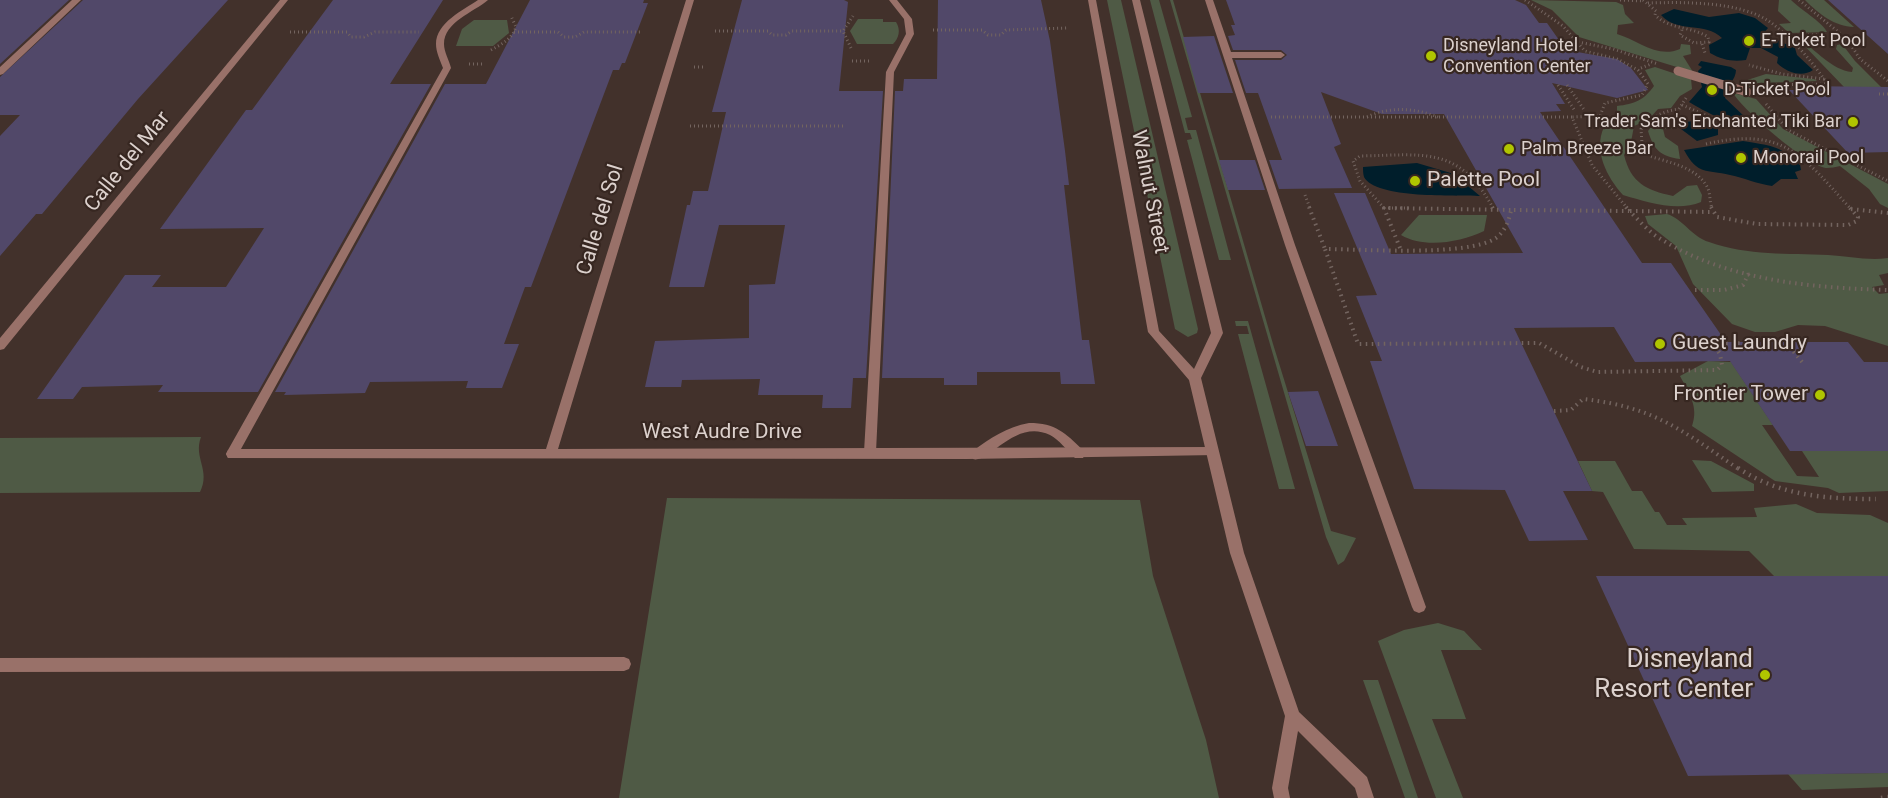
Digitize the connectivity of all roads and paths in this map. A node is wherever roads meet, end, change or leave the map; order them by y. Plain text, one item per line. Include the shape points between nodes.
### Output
1 (77, 0) edge
2 (284, 0) edge
3 (484, 0) edge
4 (690, 0) edge
5 (893, 0) edge
6 (1092, 0) edge
7 (1136, 0) edge
8 (1209, 0) edge
9 (1525, 0) edge
10 (1620, 0) edge
11 (1799, 0) edge
12 (1646, 2) edge
13 (512, 16) dead end
14 (853, 16) dead end
15 (1067, 28) dead end
16 (931, 30) dead end
17 (1682, 30) junction
18 (715, 31) dead end
19 (843, 31) junction
20 (290, 32) dead end
21 (425, 32) dead end
22 (514, 32) junction
23 (641, 32) dead end
24 (1804, 35) dead end
25 (1820, 35) dead end
26 (1794, 36) dead end
27 (1788, 38) junction
28 (1576, 41) junction
29 (1702, 44) junction
30 (851, 48) dead end
31 (491, 50) dead end
32 (1702, 50) junction
33 (1228, 55) junction
34 (1281, 56) dead end
35 (1708, 56) dead end
36 (1697, 57) dead end
37 (852, 61) dead end
38 (874, 61) dead end
39 (462, 64) dead end
40 (484, 64) dead end
41 (1651, 64) dead end
42 (1743, 64) dead end
43 (1641, 68) dead end
44 (1678, 71) joint
45 (0, 72) edge
46 (1824, 79) junction
47 (1888, 81) edge
48 (1558, 85) dead end
49 (1567, 85) dead end
50 (1779, 86) dead end
51 (1692, 91) dead end
52 (1747, 92) joint
53 (1879, 94) dead end
54 (1888, 94) edge
55 (1399, 106) dead end
56 (1575, 111) dead end
57 (1585, 111) dead end
58 (1403, 112) junction
59 (1367, 117) junction
60 (1572, 117) junction
61 (1249, 118) junction
62 (1440, 119) junction
63 (690, 126) dead end
64 (844, 126) dead end
65 (1706, 144) dead end
66 (1888, 181) edge
67 (1305, 195) dead end
68 (1384, 208) junction
69 (1850, 208) junction
70 (1493, 210) junction
71 (1511, 210) junction
72 (1629, 211) junction
73 (1714, 212) junction
74 (1888, 213) edge
75 (1400, 248) junction
76 (1324, 249) junction
77 (1749, 273) junction
78 (1695, 290) dead end
79 (1888, 290) edge
80 (0, 346) edge
81 (1802, 362) dead end
82 (1195, 378) junction
83 (1554, 411) dead end
84 (551, 452) junction
85 (870, 452) junction
86 (1212, 452) junction
87 (1079, 454) junction
88 (977, 455) junction
89 (1876, 499) dead end
90 (1419, 607) dead end
91 (624, 664) dead end
92 (0, 665) edge
93 (1293, 716) junction
94 (1888, 797) edge
95 (1282, 798) edge
96 (1366, 798) edge
97 (1881, 798) edge

1 - 45 street
2 - 80 street, Calle del Mar
3 - 84 street, West Audre Drive via 454,20 444,32 440,44 447,69 232,454
4 - 84 street, Calle del Sol
5 - 85 street via 908,19 910,34 890,72
6 - 82 street, Walnut Street via 1154,332
7 - 82 street, Walnut Street via 1217,333
8 - 33 street
9 - 28 path via 1563,26
10 - 12 path
11 - 47 path via 1847,39 1860,59
12 - 17 path via 1660,21
12 - 27 path via 1733,7 1770,22
13 - 22 path
14 - 19 path
15 - 16 path via 1006,30 1001,35 988,35 982,30
17 - 29 path via 1679,33 1684,40
17 - 29 path via 1706,34 1709,42
18 - 19 path via 786,35 792,31
19 - 30 path
20 - 21 path via 347,32 351,37 375,32
22 - 23 path via 558,32 564,37 584,32
22 - 31 path
24 - 25 path
26 - 27 path
27 - 46 path
28 - 44 path
28 - 60 path via 1585,51 1617,59 1638,70 1648,84 1642,95 1605,103 1600,116
29 - 32 path
32 - 35 path
32 - 36 path
33 - 34 street
33 - 61 street
37 - 38 path
39 - 40 path
41 - 43 path
42 - 46 path
44 - 52 street, bridge
46 - 50 path via 1829,84 1794,82
48 - 56 path
49 - 57 path
51 - 73 path via 1678,109 1662,112 1646,123 1641,129 1642,142 1649,156 1701,178
52 - 66 path via 1761,98 1796,134
53 - 54 path
55 - 58 path
58 - 59 path via 1376,112
58 - 62 path via 1429,112
59 - 61 path
59 - 62 path
60 - 62 path
60 - 72 path via 1592,165
61 - 90 street
63 - 64 path
65 - 69 path via 1739,137 1776,140 1817,171
67 - 76 path
68 - 70 path
68 - 70 path via 1372,192 1360,186 1353,169 1353,160 1360,156 1422,156 1466,170 1479,183
68 - 75 path
69 - 73 path via 1858,217 1848,225 1740,222 1717,217
69 - 74 path
70 - 71 path
71 - 72 path
71 - 75 path via 1502,234 1488,244
72 - 73 path
72 - 77 path via 1655,235 1702,260
75 - 76 path
76 - 81 path via 1358,344 1539,343 1583,370 1597,372 1717,370 1722,365 1713,344 1786,342
77 - 78 path via 1743,285 1724,290
77 - 79 path via 1862,291
82 - 86 street, Walnut Street
83 - 89 path via 1571,410 1582,399 1609,401 1681,429 1751,476 1791,493 1814,498
84 - 85 street, West Audre Drive
85 - 88 street, West Audre Drive
86 - 87 street, West Audre Drive
86 - 93 street, Walnut Street via 1237,553
87 - 88 street, West Audre Drive
87 - 88 street via 1050,430 1020,427 998,437
91 - 92 street
93 - 95 street, Walnut Street via 1280,788
93 - 96 street, Walnut Street via 1362,783
94 - 97 path

